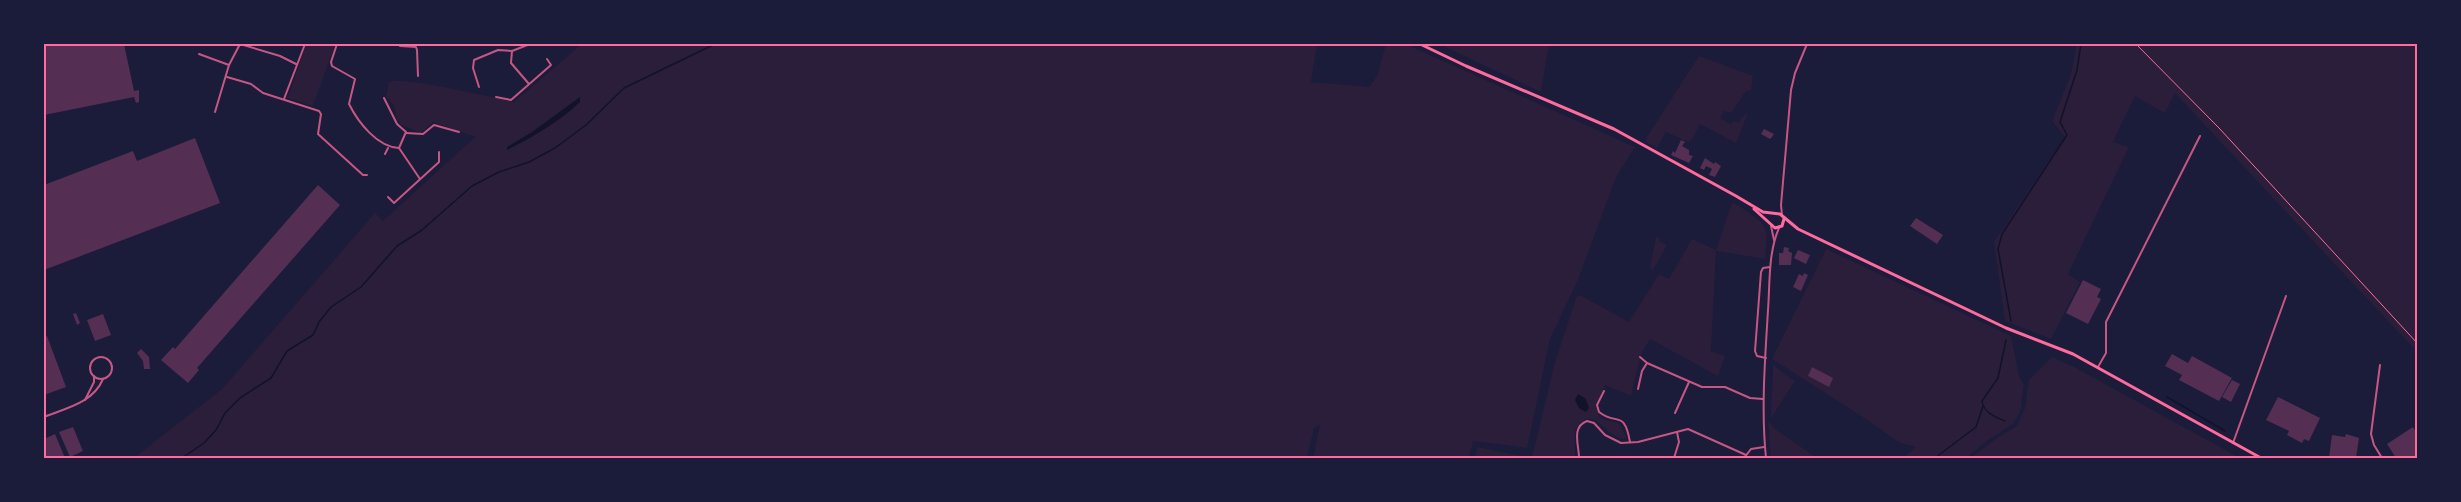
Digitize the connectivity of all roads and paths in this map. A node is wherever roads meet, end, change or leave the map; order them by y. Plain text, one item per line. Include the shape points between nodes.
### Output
1 (240, 44) edge
2 (305, 44) edge
3 (337, 44) edge
4 (400, 44) edge
5 (530, 44) edge
6 (1420, 44) edge
7 (1807, 44) edge
8 (2136, 44) edge
9 (512, 51) junction
10 (199, 54) dead end
11 (547, 59) dead end
12 (296, 64) junction
13 (229, 65) junction
14 (418, 76) dead end
15 (227, 77) junction
16 (529, 84) junction
17 (479, 87) dead end
18 (384, 98) dead end
19 (496, 98) dead end
20 (284, 99) junction
21 (216, 112) dead end
22 (406, 132) junction
23 (459, 132) dead end
24 (2200, 136) dead end
25 (388, 148) junction
26 (399, 148) junction
27 (439, 152) dead end
28 (385, 154) dead end
29 (367, 175) dead end
30 (420, 179) junction
31 (388, 197) dead end
32 (1781, 205) junction
33 (1753, 208) junction
34 (1774, 213) junction
35 (1783, 217) junction
36 (1770, 224) junction
37 (1794, 227) junction
38 (1780, 228) junction
39 (1774, 240) junction
40 (1771, 267) junction
41 (2286, 296) dead end
42 (2418, 344) edge
43 (1640, 357) dead end
44 (1766, 358) junction
45 (1647, 363) junction
46 (2380, 365) dead end
47 (2098, 367) junction
48 (94, 376) junction
49 (103, 379) junction
50 (1689, 381) junction
51 (1638, 389) dead end
52 (1604, 390) dead end
53 (1763, 399) junction
54 (85, 400) junction
55 (1675, 413) dead end
56 (44, 417) edge
57 (1677, 431) junction
58 (2233, 443) junction
59 (1630, 444) junction
60 (1764, 447) junction
61 (1745, 457) edge
62 (1579, 459) edge
63 (1674, 459) edge
64 (1766, 459) edge
65 (2261, 459) edge
66 (2382, 459) edge

1 - 12 street
1 - 13 street
2 - 12 street
3 - 25 street via 332,66 355,81 349,104 357,120
4 - 14 street via 416,47
5 - 9 street
6 - 33 main road via 1614,129
7 - 32 street via 1792,82
8 - 42 path
9 - 16 street via 511,63
9 - 17 street via 498,51 474,60
10 - 13 street
11 - 16 street via 551,65
12 - 20 street
13 - 15 street
15 - 20 street
15 - 21 street
16 - 19 street via 512,100
18 - 22 street via 397,124
20 - 29 street via 319,111 318,134
22 - 23 street via 423,134 434,125
22 - 26 street
24 - 47 street via 2106,322 2106,353
25 - 26 street
25 - 28 street
26 - 30 street
27 - 30 street via 440,162
30 - 31 street via 394,203
32 - 34 street
32 - 35 street
33 - 34 main road
33 - 36 main road
34 - 35 main road
34 - 36 main road
35 - 37 main road
35 - 38 main road
36 - 38 main road
36 - 39 street
37 - 38 main road
37 - 47 main road via 2006,328
38 - 39 street
39 - 40 street
40 - 44 street
40 - 44 street via 1761,270 1755,351 1757,356
41 - 58 street
43 - 45 street
44 - 53 street
45 - 50 street
45 - 51 street via 1641,371
46 - 66 street via 2371,434
47 - 58 main road
48 - 49 street
48 - 49 street via 92,362 105,358 111,362 112,370
48 - 54 street
49 - 54 street via 99,390
50 - 53 street
50 - 55 street
52 - 59 street via 1598,410 1623,422
53 - 60 street
54 - 56 street
57 - 59 street
57 - 61 street via 1695,430
57 - 63 street via 1679,442
58 - 65 main road
59 - 62 street via 1613,440 1593,423 1585,422 1577,432
60 - 61 street via 1752,449
60 - 64 street

